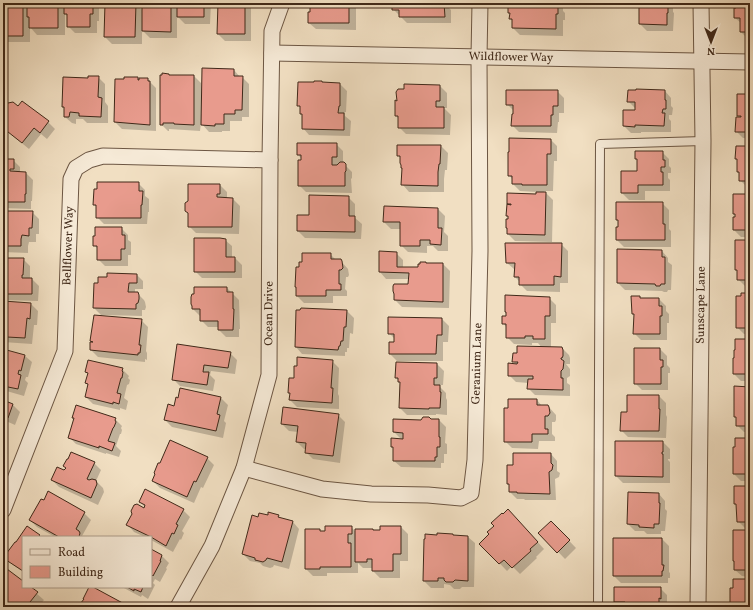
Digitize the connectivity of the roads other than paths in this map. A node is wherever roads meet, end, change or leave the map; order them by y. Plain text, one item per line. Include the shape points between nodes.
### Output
1 (282, 3) edge
2 (480, 3) edge
3 (701, 3) edge
4 (272, 53) junction
5 (479, 57) junction
6 (702, 61) junction
7 (750, 62) edge
8 (703, 141) junction
9 (270, 160) junction
10 (244, 468) junction
11 (3, 510) edge
12 (178, 607) edge
13 (598, 607) edge
14 (698, 607) edge

1 - 4 street, Ocean Drive via 272,31
2 - 5 street, Geranium Lane
3 - 6 street, Sunscape Lane
4 - 5 street, Wildflower Way
4 - 9 street, Ocean Drive
5 - 6 street, Wildflower Way
5 - 10 street, Geranium Lane via 480,251 475,460 471,493 462,498 322,489
6 - 7 street, Wildflower Way
6 - 8 street, Sunscape Lane
8 - 13 lane via 600,144
8 - 14 street, Sunscape Lane
9 - 10 street, Ocean Drive via 269,375
9 - 11 street, Bellflower Way via 103,156 89,160 76,168 71,179 65,351
10 - 12 street, Ocean Drive via 212,546

